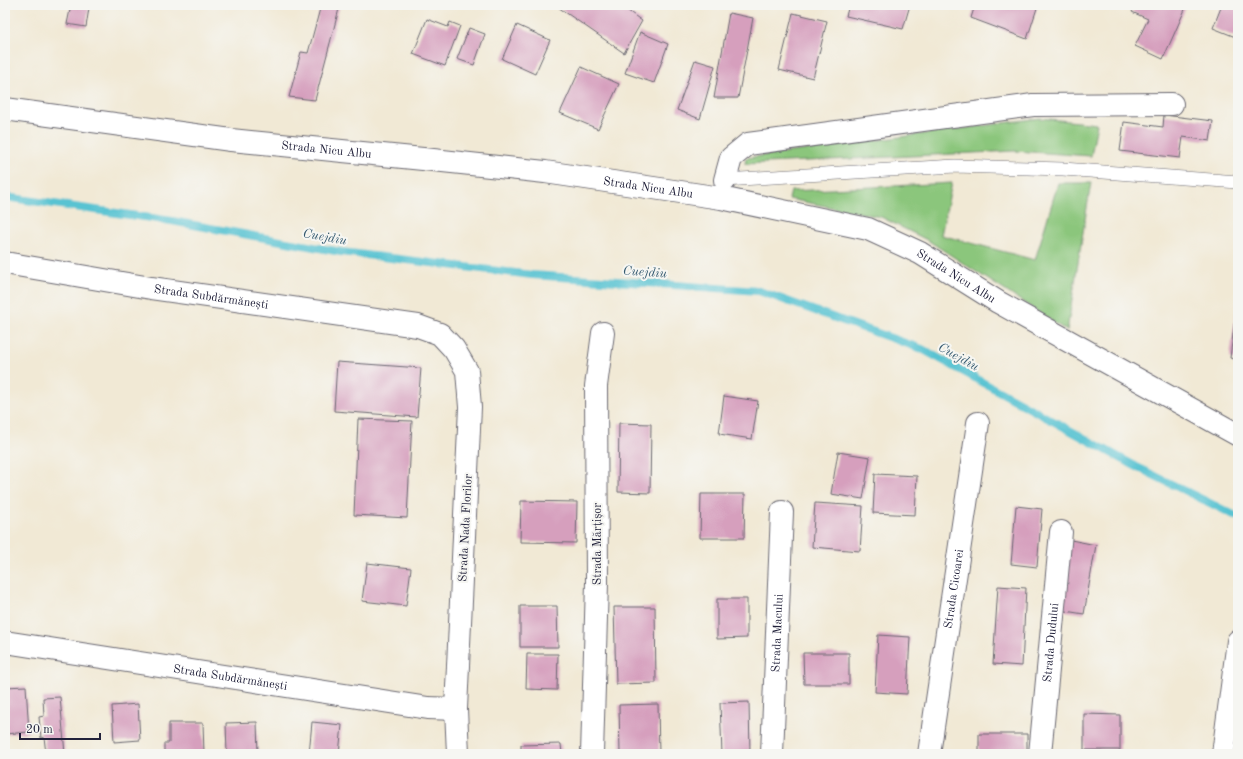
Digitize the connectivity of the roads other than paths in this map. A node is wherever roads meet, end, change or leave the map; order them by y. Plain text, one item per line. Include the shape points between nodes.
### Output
1 (1172, 104) dead end
2 (5, 109) edge
3 (1238, 182) edge
4 (723, 189) junction
5 (5, 263) edge
6 (418, 326) joint
7 (603, 334) dead end
8 (978, 423) dead end
9 (1238, 436) edge
10 (782, 512) dead end
11 (1061, 532) dead end
12 (1238, 641) edge
13 (5, 642) edge
14 (456, 709) junction
15 (458, 754) edge
16 (592, 754) edge
17 (772, 754) edge
18 (929, 754) edge
19 (1040, 754) edge
20 (1223, 754) edge

1 - 4 street via 1033,105 748,144 730,158
2 - 4 street, Strada Nicu Albu via 230,140
3 - 4 lane via 1063,169 955,166
4 - 9 street, Strada Nicu Albu via 868,229 920,253 998,302
5 - 6 street, Strada Subdărmănești via 151,288
6 - 14 street, Strada Nada Florilor via 440,334 467,371 470,407
7 - 16 street, Strada Mărțișor via 596,386 597,583
8 - 18 street, Strada Cicoarei
10 - 17 street, Strada Macului
11 - 19 street, Strada Dudului
12 - 20 street
13 - 14 street, Strada Subdărmănești via 428,708
14 - 15 street, Strada Nada Florilor

